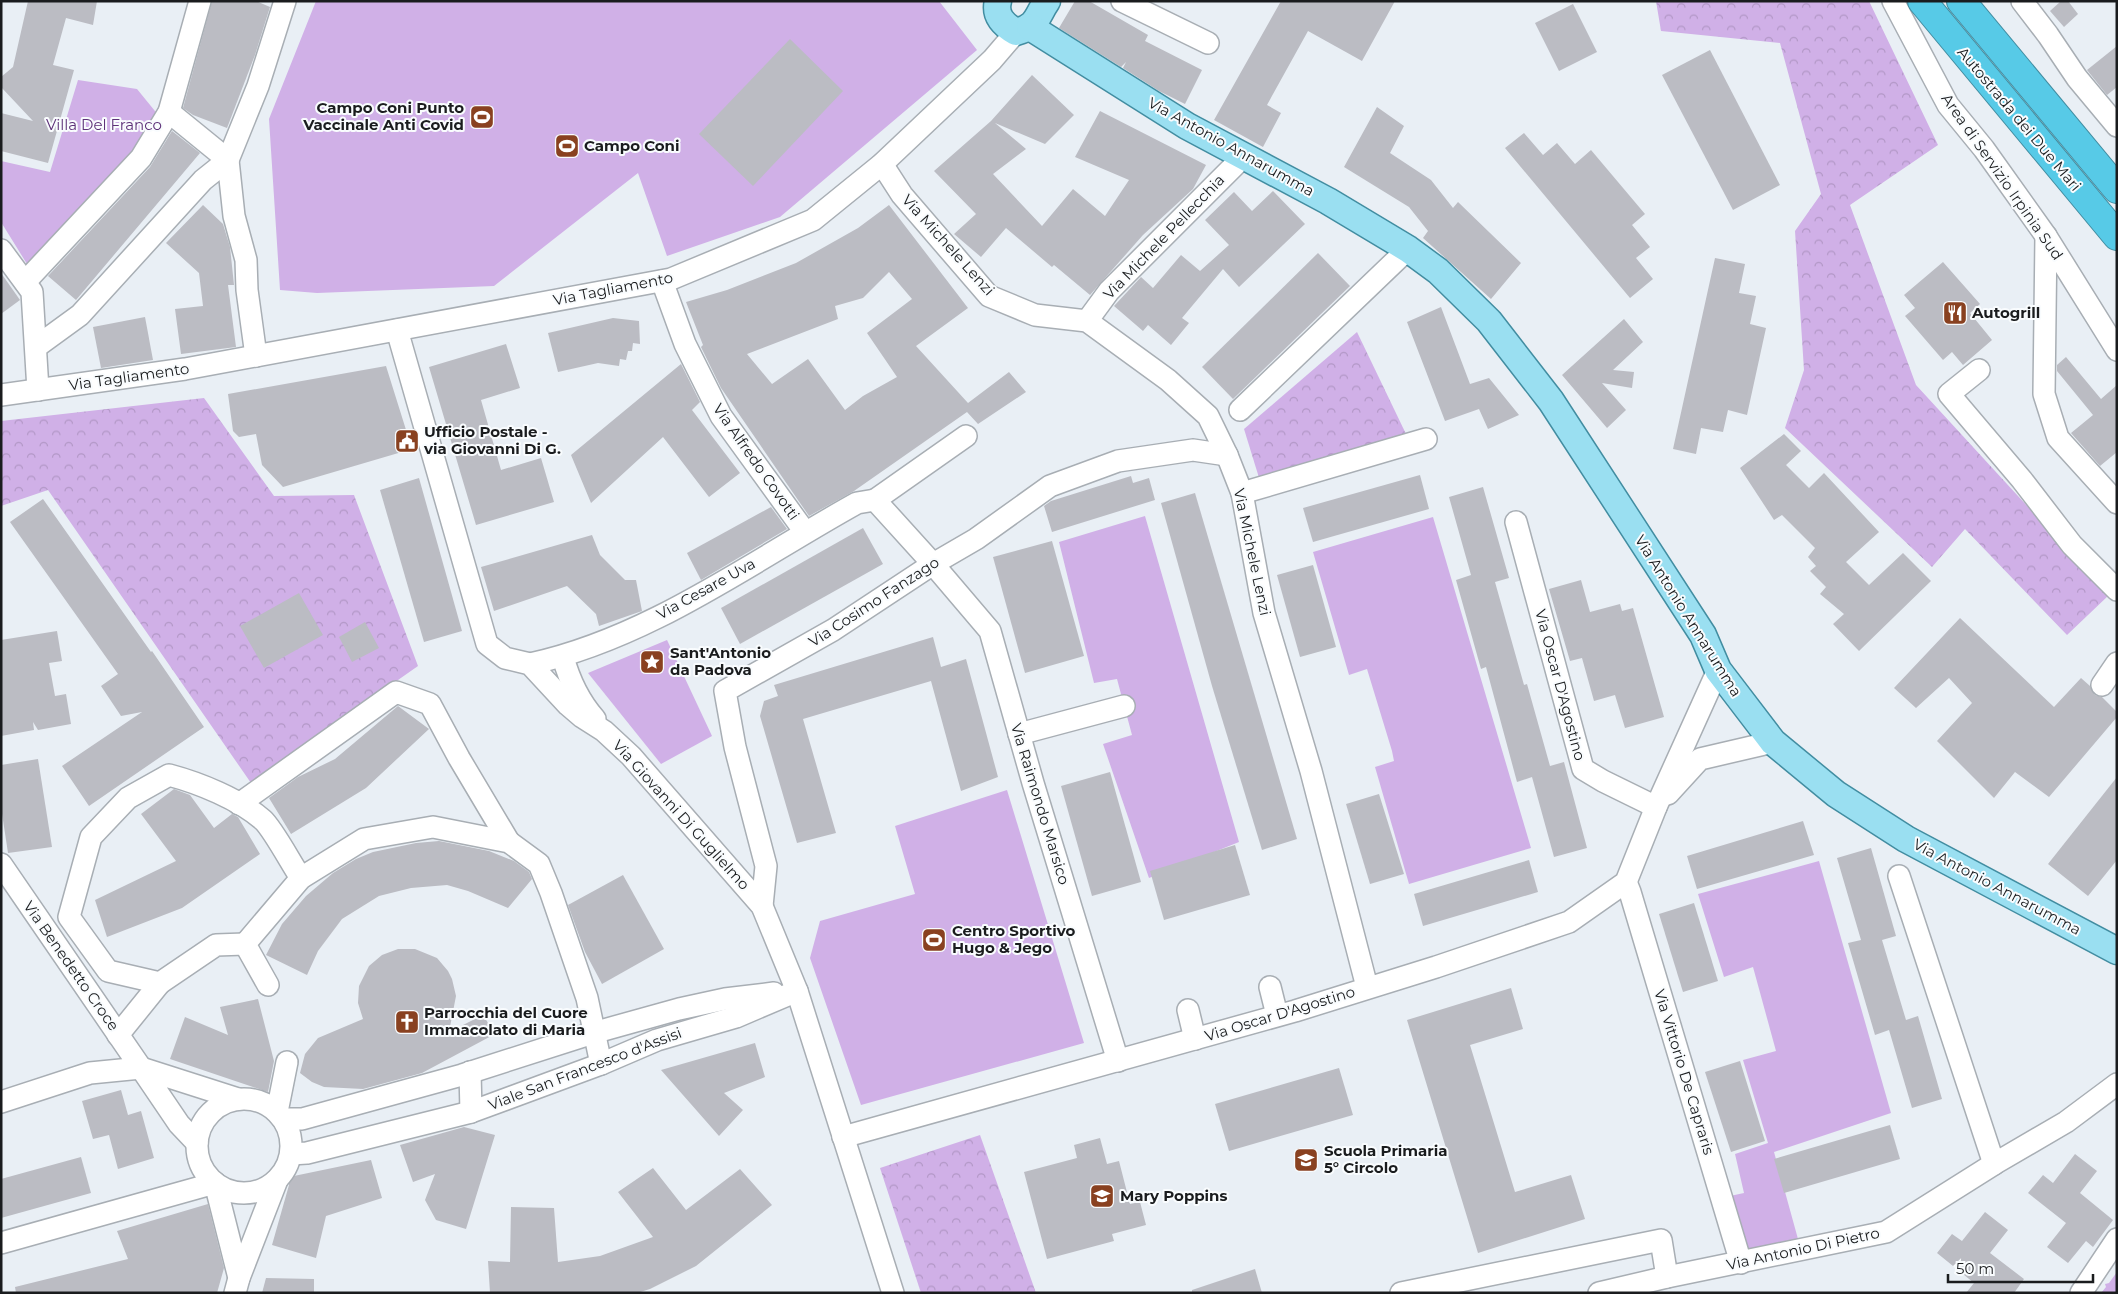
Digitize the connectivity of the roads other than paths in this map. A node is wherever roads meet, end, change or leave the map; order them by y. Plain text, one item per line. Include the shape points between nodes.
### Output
1 (200, 1) edge
2 (285, 1) edge
3 (1122, 1) edge
4 (1893, 1) edge
5 (1922, 1) edge
6 (1961, 1) edge
7 (2022, 1) edge
8 (1018, 12) edge
9 (1208, 43) dead end
10 (169, 112) junction
11 (2117, 126) edge
12 (1244, 156) junction
13 (228, 160) junction
14 (882, 164) junction
15 (2117, 189) edge
16 (2046, 236) junction
17 (2117, 236) edge
18 (1408, 249) junction
19 (1, 250) edge
20 (662, 281) junction
21 (25, 282) junction
22 (1087, 321) junction
23 (397, 330) junction
24 (36, 347) junction
25 (2117, 350) edge
26 (256, 356) junction
27 (1979, 370) dead end
28 (38, 390) junction
29 (1, 395) edge
30 (1240, 410) dead end
31 (966, 436) dead end
32 (1426, 439) dead end
33 (1227, 455) junction
34 (1242, 493) junction
35 (875, 500) junction
36 (2117, 503) edge
37 (1516, 522) dead end
38 (805, 532) junction
39 (933, 564) junction
40 (2117, 590) edge
41 (563, 657) junction
42 (2117, 663) edge
43 (530, 664) junction
44 (1718, 670) junction
45 (2102, 685) dead end
46 (1124, 706) dead end
47 (604, 731) junction
48 (1019, 734) junction
49 (1773, 742) junction
50 (239, 804) junction
51 (1656, 807) junction
52 (509, 842) junction
53 (1, 864) edge
54 (1899, 876) dead end
55 (300, 878) junction
56 (1626, 882) junction
57 (762, 906) junction
58 (245, 944) junction
59 (2117, 951) edge
60 (160, 984) junction
61 (268, 985) dead end
62 (1270, 987) dead end
63 (1367, 987) junction
64 (797, 991) junction
65 (1188, 1010) dead end
66 (1277, 1016) junction
67 (593, 1033) junction
68 (118, 1035) junction
69 (1195, 1039) junction
70 (1118, 1061) junction
71 (287, 1062) dead end
72 (601, 1064) junction
73 (141, 1068) junction
74 (470, 1072) junction
75 (2117, 1084) edge
76 (238, 1099) junction
77 (1, 1102) edge
78 (471, 1112) junction
79 (280, 1116) junction
80 (843, 1137) junction
81 (197, 1142) junction
82 (291, 1154) junction
83 (1994, 1164) junction
84 (277, 1180) junction
85 (215, 1183) junction
86 (2117, 1239) edge
87 (1, 1242) edge
88 (1741, 1262) junction
89 (1667, 1277) junction
90 (237, 1285) edge
91 (893, 1293) edge
92 (1401, 1293) edge
93 (1599, 1293) edge
94 (2081, 1293) edge

1 - 10 street
2 - 13 street via 258,86
3 - 9 street
4 - 16 street, Area di Servizio Irpinia Sud via 1948,105
5 - 17 highway, Autostrada dei Due Mari
6 - 15 highway, Autostrada dei Due Mari
7 - 11 street via 2077,78
8 - 12 main road, Via Antonio Annarumma via 1187,126
8 - 14 street, Via Tagliamento via 992,60
10 - 13 street
10 - 21 street via 141,158
12 - 18 main road, Via Antonio Annarumma
12 - 22 street, Via Michele Pellecchia via 1109,291
13 - 24 street via 202,180 80,315
13 - 26 street via 234,216 246,260
14 - 20 street, Via Tagliamento via 806,224
14 - 22 street, Via Michele Lenzi via 902,195 989,296 1035,316
16 - 25 street, Area di Servizio Irpinia Sud
16 - 36 street via 2044,394 2058,438
18 - 30 street
18 - 44 main road, Via Antonio Annarumma via 1438,271 1489,320 1551,401 1703,635
19 - 21 street
20 - 23 street, Via Tagliamento
20 - 38 street, Via Alfredo Covotti via 685,344 721,416
21 - 24 street via 32,292
22 - 33 street, Via Michele Lenzi via 1168,380 1208,416
23 - 26 street, Via Tagliamento
23 - 43 street via 487,644 506,658
24 - 28 street
26 - 28 street, Via Tagliamento
27 - 40 street via 1949,394 2072,545
28 - 29 street, Via Tagliamento
31 - 35 street, Via Cesare Uva
32 - 34 street
33 - 34 street, Via Michele Lenzi
33 - 39 street, Via Cosimo Fanzago via 1193,450 1118,461 1050,486 976,539
34 - 63 street, Via Michele Lenzi via 1264,613 1311,771
35 - 38 street, Via Cesare Uva via 857,503
35 - 39 street
37 - 51 street, Via Oscar D'Agostino via 1583,769
38 - 41 street, Via Cesare Uva via 692,599
39 - 48 street, Via Raimondo Marsico via 990,631
39 - 57 street, Via Cosimo Fanzago via 832,630 725,691 735,748 766,866
41 - 43 street, Via Cesare Uva
41 - 47 street via 576,691
42 - 45 street
43 - 47 street, Via Giovanni Di Guglielmo via 568,705
44 - 49 main road, Via Antonio Annarumma
44 - 51 street
46 - 48 street
47 - 57 street, Via Giovanni Di Guglielmo via 661,789
48 - 70 street, Via Raimondo Marsico
49 - 51 street via 1700,759
49 - 59 main road, Via Antonio Annarumma via 1836,794 1906,839
50 - 52 street via 396,692 430,704
50 - 55 street via 264,821
50 - 60 street via 194,782 169,776 128,798 91,837 69,917 108,971
51 - 56 street
52 - 55 street via 432,827 364,839
52 - 67 street via 539,864 587,998
53 - 68 street, Via Benedetto Croce
54 - 83 street
55 - 58 street
56 - 63 street, Via Oscar D'Agostino via 1569,922
56 - 88 street, Via Vittorio De Capraris
57 - 64 street, Via Giovanni Di Guglielmo
58 - 60 street via 216,945
58 - 61 street
60 - 68 street
62 - 66 street
63 - 66 street, Via Oscar D'Agostino
64 - 67 street, Viale San Francesco d'Assisi via 725,999
64 - 72 street, Viale San Francesco d'Assisi via 736,1017 657,1040
64 - 80 street, Via Giovanni Di Guglielmo
65 - 69 street
66 - 69 street, Via Oscar D'Agostino
67 - 72 street
67 - 74 street, Viale San Francesco d'Assisi
68 - 73 street, Via Benedetto Croce
69 - 70 street, Via Oscar D'Agostino
70 - 80 street, Via Oscar D'Agostino
71 - 79 street
72 - 78 street, Viale San Francesco d'Assisi
73 - 76 street
73 - 77 street via 90,1072
73 - 81 street, Via Benedetto Croce via 179,1124
74 - 78 street
74 - 79 street, Viale San Francesco d'Assisi via 302,1119
75 - 83 street, Via Antonio Di Pietro via 2066,1122
76 - 79 street via 266,1104
76 - 81 street via 223,1104 210,1114 201,1127
78 - 82 street, Viale San Francesco d'Assisi via 307,1153
79 - 82 street via 289,1130
80 - 91 street, Via Giovanni Di Guglielmo
81 - 85 street via 205,1172
82 - 84 street
83 - 88 street, Via Antonio Di Pietro via 1886,1232
84 - 85 street via 260,1190 240,1193
84 - 90 street
85 - 87 street
85 - 90 street
86 - 94 street
88 - 89 street, Via Antonio Di Pietro
89 - 92 street via 1661,1240
89 - 93 street, Via Antonio Di Pietro

